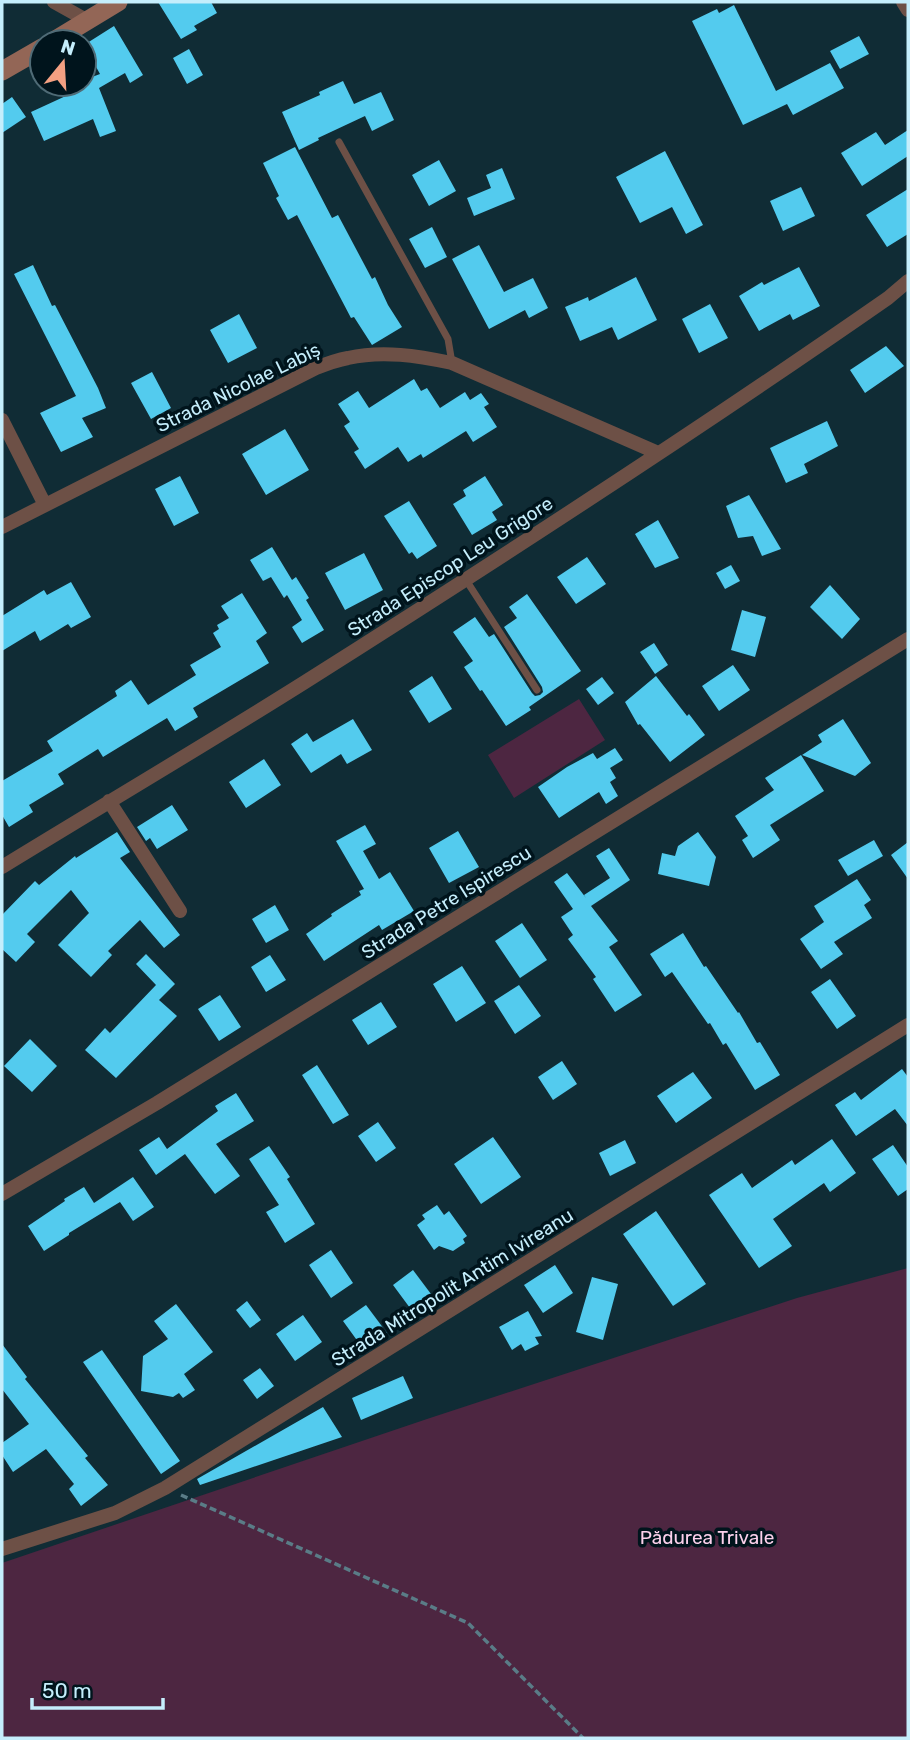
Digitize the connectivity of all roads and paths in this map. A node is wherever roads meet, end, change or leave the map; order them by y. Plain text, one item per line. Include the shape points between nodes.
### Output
1 (54, 2) edge
2 (118, 2) edge
3 (903, 2) edge
4 (908, 10) edge
5 (88, 21) junction
6 (76, 28) edge
7 (28, 56) edge
8 (2, 71) edge
9 (339, 142) dead end
10 (908, 281) edge
11 (452, 363) junction
12 (2, 420) edge
13 (658, 453) junction
14 (45, 505) junction
15 (2, 527) edge
16 (465, 579) junction
17 (908, 639) edge
18 (537, 690) dead end
19 (110, 801) junction
20 (2, 867) edge
21 (180, 911) dead end
22 (908, 1025) edge
23 (2, 1194) edge
24 (166, 1488) junction
25 (2, 1549) edge
26 (583, 1738) edge

1 - 5 street
2 - 5 main road
3 - 4 street
5 - 6 main road
7 - 8 main road
9 - 11 lane via 448,338
10 - 13 street, Strada Episcop Leu Grigore
11 - 13 street, Strada Nicolae Labiș
11 - 14 street, Strada Nicolae Labiș via 417,355 374,354 316,368
12 - 14 street
13 - 16 street, Strada Episcop Leu Grigore
14 - 15 street, Strada Nicolae Labiș
16 - 18 lane
16 - 19 street, Strada Episcop Leu Grigore
17 - 23 street, Strada Petre Ispirescu
19 - 20 street, Strada Episcop Leu Grigore
19 - 21 street
22 - 24 street, Strada Mitropolit Antim Ivireanu
24 - 25 street, Strada Mitropolit Antim Ivireanu via 115,1513
24 - 26 path via 468,1623

